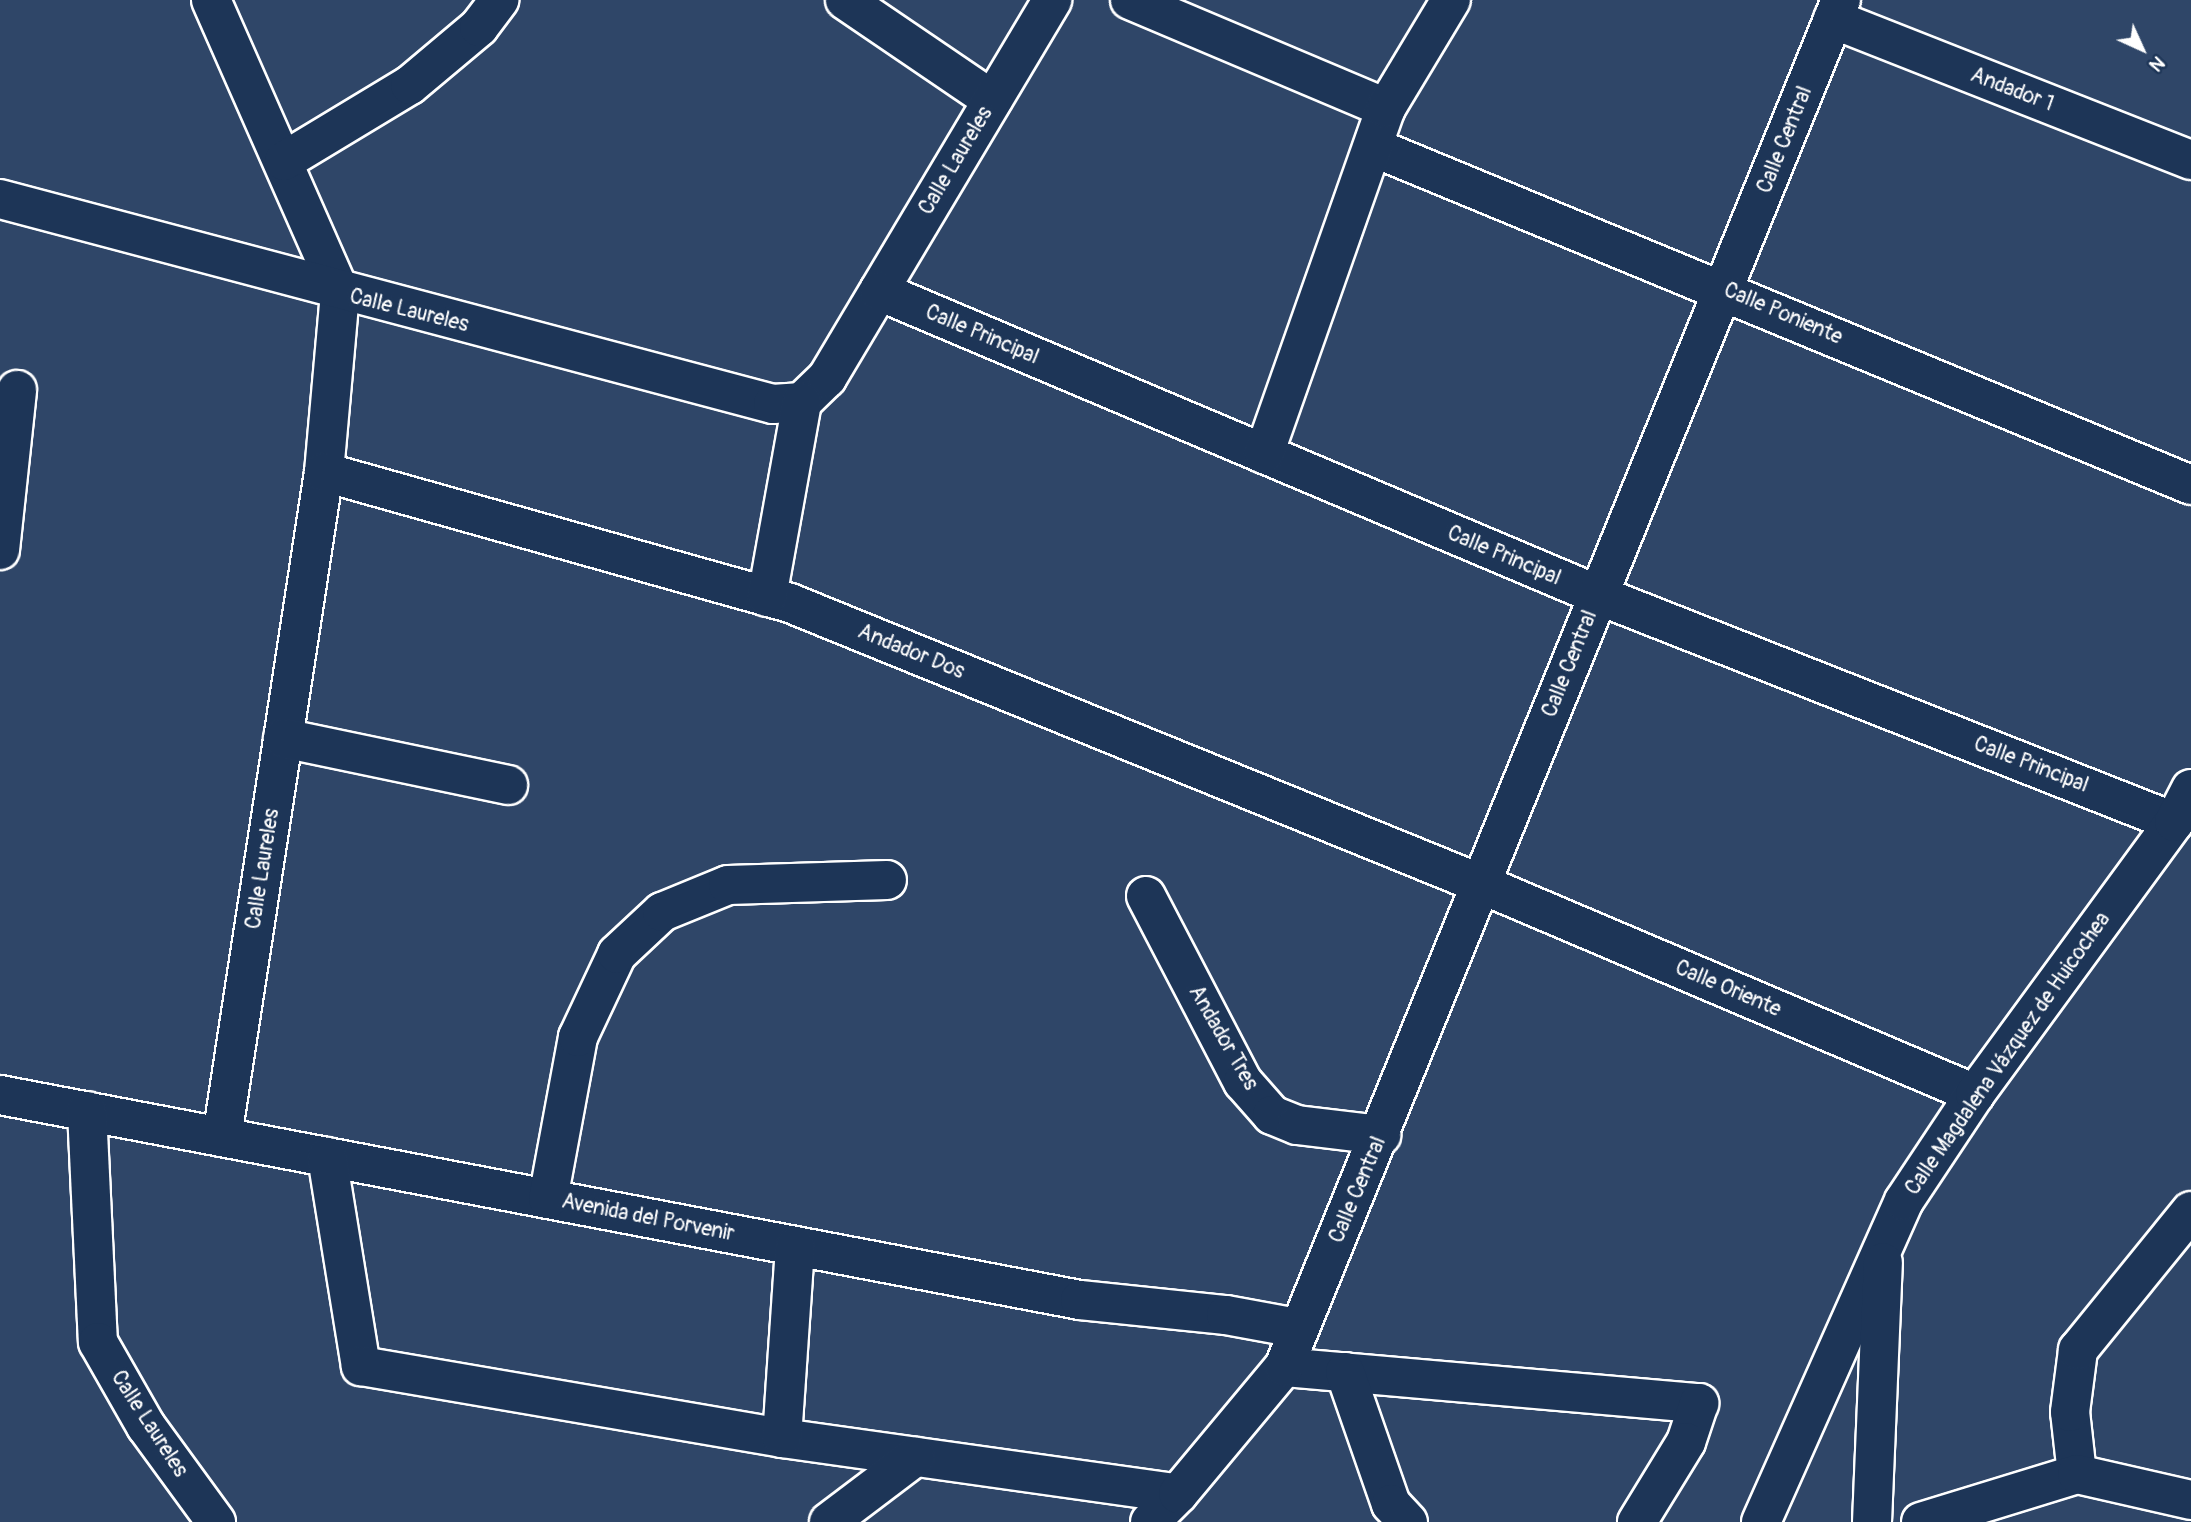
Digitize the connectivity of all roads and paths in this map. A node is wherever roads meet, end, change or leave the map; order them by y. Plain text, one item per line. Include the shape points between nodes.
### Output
1 (211, 0) edge
2 (499, 0) edge
3 (845, 0) edge
4 (1052, 0) edge
5 (1130, 0) edge
6 (1451, 0) edge
7 (1171, 8) edge
8 (1837, 10) edge
9 (992, 100) junction
10 (1387, 108) junction
11 (1373, 148) junction
12 (2191, 160) edge
13 (284, 161) junction
14 (0, 198) edge
15 (1725, 289) junction
16 (879, 291) junction
17 (340, 293) junction
18 (17, 390) dead end
19 (802, 402) junction
20 (1264, 454) junction
21 (324, 472) junction
22 (2191, 485) edge
23 (0, 550) edge
24 (1598, 595) junction
25 (767, 597) junction
26 (283, 738) junction
27 (508, 785) dead end
28 (2183, 805) edge
29 (887, 880) dead end
30 (1481, 884) junction
31 (1146, 896) dead end
32 (1975, 1094) junction
33 (0, 1095) edge
34 (87, 1111) junction
35 (1381, 1135) junction
36 (222, 1137) junction
37 (327, 1157) junction
38 (548, 1199) junction
39 (2184, 1229) edge
40 (1884, 1243) junction
41 (795, 1246) junction
42 (1297, 1328) junction
43 (1284, 1367) junction
44 (1345, 1373) junction
45 (782, 1438) junction
46 (915, 1457) junction
47 (2077, 1474) junction
48 (1178, 1494) junction
49 (2191, 1500) edge
50 (216, 1522) edge
51 (829, 1522) edge
52 (1150, 1522) edge
53 (1408, 1522) edge
54 (1637, 1522) edge
55 (1761, 1522) edge
56 (1872, 1522) edge
57 (1921, 1522) edge

1 - 13 street
2 - 13 street via 478,27 410,85
3 - 9 street
4 - 9 street, Calle Laureles
5 - 7 street
6 - 10 street
7 - 10 street
8 - 12 street, Andador 1
8 - 15 street, Calle Central
9 - 16 street, Calle Laureles
10 - 11 street
11 - 15 street, Calle Poniente
11 - 20 street
13 - 17 street
14 - 17 street
15 - 22 street, Calle Poniente
15 - 24 street, Calle Central
16 - 19 street, Calle Laureles via 827,378
16 - 20 street, Calle Principal
17 - 19 street, Calle Laureles via 773,404
17 - 21 street, Calle Laureles
18 - 23 street
19 - 25 street
20 - 24 street, Calle Principal
21 - 25 street, Andador Dos
21 - 26 street, Calle Laureles
24 - 28 street, Calle Principal
24 - 30 street, Calle Central
25 - 30 street, Andador Dos
26 - 27 street
26 - 36 street, Calle Laureles
28 - 32 street, Calle Magdalena Vázquez de Huicochea
29 - 38 street via 727,885 662,912 617,954 578,1037
30 - 32 street, Calle Oriente
30 - 35 street, Calle Central
31 - 35 street, Andador Tres via 1243,1082 1272,1115 1297,1125
32 - 40 street, Calle Magdalena Vázquez de Huicochea via 1904,1201
33 - 34 street, Avenida del Porvenir
34 - 36 street, Avenida del Porvenir
34 - 50 street, Calle Laureles via 98,1342 146,1426
35 - 42 street, Calle Central
36 - 37 street, Avenida del Porvenir
37 - 38 street, Avenida del Porvenir
37 - 45 street via 361,1366
38 - 41 street, Avenida del Porvenir
39 - 47 street via 2078,1350 2070,1412
40 - 55 street, Calle Magdalena Vázquez de Huicochea
40 - 56 street
41 - 42 street, Avenida del Porvenir via 1080,1300 1226,1315
41 - 45 street
42 - 43 street, Calle Central
43 - 44 street
43 - 48 street
44 - 53 street via 1391,1504
44 - 54 street via 1699,1403 1686,1442
45 - 46 street
46 - 48 street
46 - 51 street
47 - 49 street
47 - 57 street
48 - 52 street

